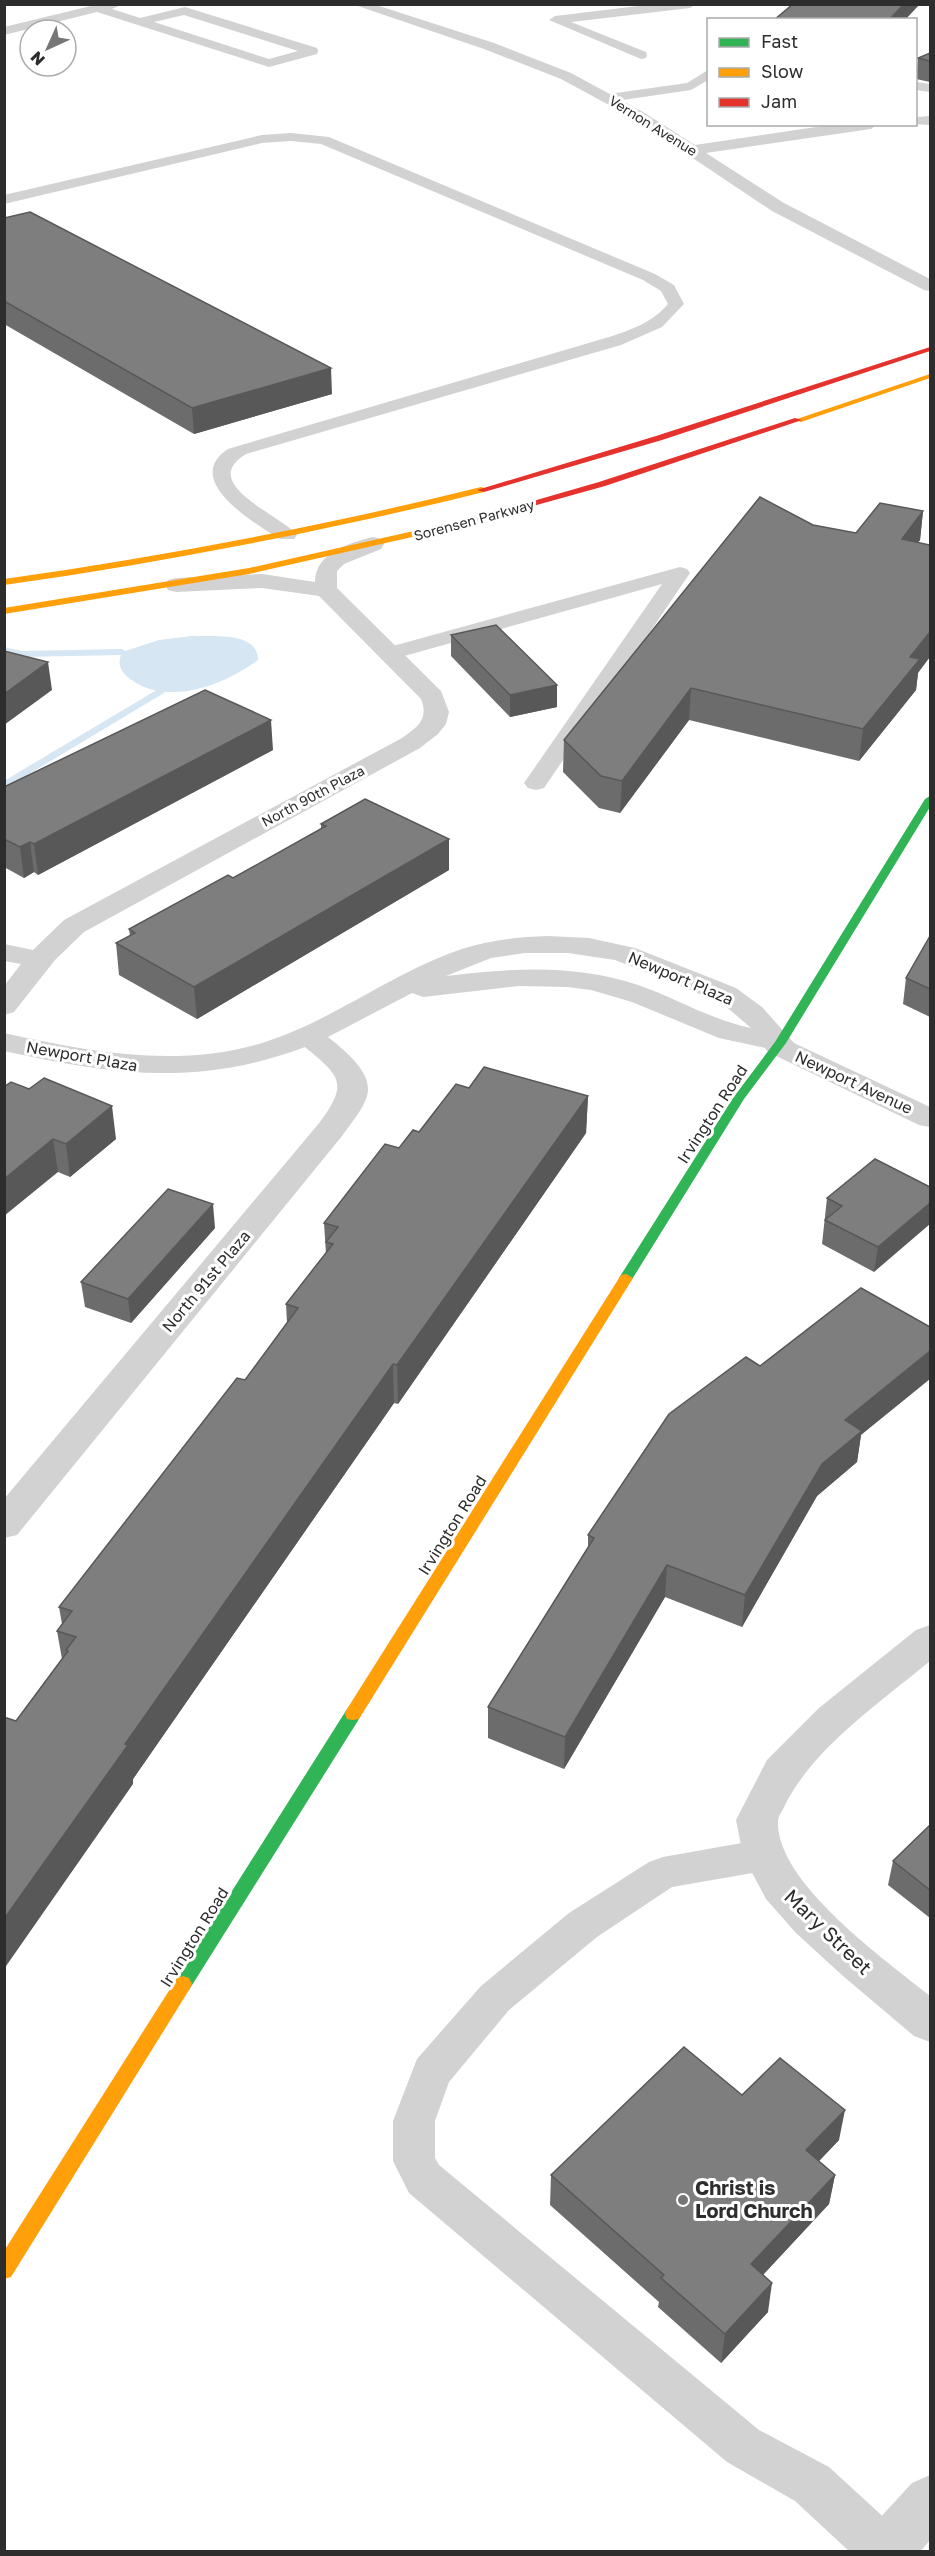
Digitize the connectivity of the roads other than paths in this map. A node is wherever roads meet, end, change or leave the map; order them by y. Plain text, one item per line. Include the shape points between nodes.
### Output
1 (117, 4) edge
2 (358, 4) edge
3 (690, 4) edge
4 (794, 5) edge
5 (99, 9) junction
6 (808, 18) edge
7 (139, 22) junction
8 (4, 31) edge
9 (641, 55) dead end
10 (707, 75) edge
11 (609, 98) junction
12 (857, 126) edge
13 (694, 150) junction
14 (4, 200) edge
15 (930, 286) edge
16 (930, 350) edge
17 (930, 376) edge
18 (287, 535) junction
19 (373, 544) junction
20 (4, 582) edge
21 (171, 585) junction
22 (326, 590) junction
23 (4, 611) edge
24 (390, 654) junction
25 (536, 783) dead end
26 (930, 800) edge
27 (4, 952) edge
28 (38, 959) junction
29 (4, 1006) edge
30 (308, 1035) junction
31 (4, 1042) edge
32 (779, 1045) junction
33 (930, 1118) edge
34 (4, 1525) edge
35 (930, 1640) edge
36 (760, 1837) junction
37 (930, 2022) edge
38 (4, 2270) edge
39 (930, 2501) edge
40 (885, 2551) edge

1 - 5 lane
2 - 11 street, Vernon Avenue via 489,46 567,76
3 - 9 lane via 555,20
4 - 6 lane via 788,15
5 - 7 lane
5 - 8 lane
7 - 7 lane via 269,63 312,51 185,11
10 - 11 lane via 691,86
11 - 13 street, Vernon Avenue
12 - 13 street
13 - 15 street, Vernon Avenue via 778,207
14 - 18 lane via 262,139 324,140 668,288 675,303 668,316 653,327 239,450 223,462 221,472 231,494
16 - 18 main road, Sorensen Parkway via 593,458 405,509
17 - 19 main road, Sorensen Parkway via 589,488
18 - 20 main road, Sorensen Parkway via 131,564
19 - 21 main road, Sorensen Parkway
19 - 22 street via 336,560 326,570
21 - 22 street via 262,581
21 - 23 main road, Sorensen Parkway
22 - 24 street, North 90th Plaza
24 - 25 lane via 680,573
24 - 28 street, North 90th Plaza via 432,696 437,720 428,732 74,926
26 - 32 main road, Irvington Road
27 - 28 street
28 - 29 street, North 90th Plaza
30 - 31 street, Newport Plaza via 248,1056 168,1068 82,1060
30 - 32 street, Newport Plaza via 397,991 531,976 570,978 614,987 723,1030
30 - 34 street, North 91st Plaza via 347,1069 353,1095 345,1109
32 - 33 street, Newport Avenue
32 - 38 main road, Irvington Road via 733,1108
35 - 36 street via 833,1719 781,1772
36 - 37 street, Mary Street via 781,1886 811,1920
36 - 40 lane via 663,1873 583,1925 495,1998 432,2072 414,2121 414,2161 424,2179 743,2446 812,2484
39 - 40 street

